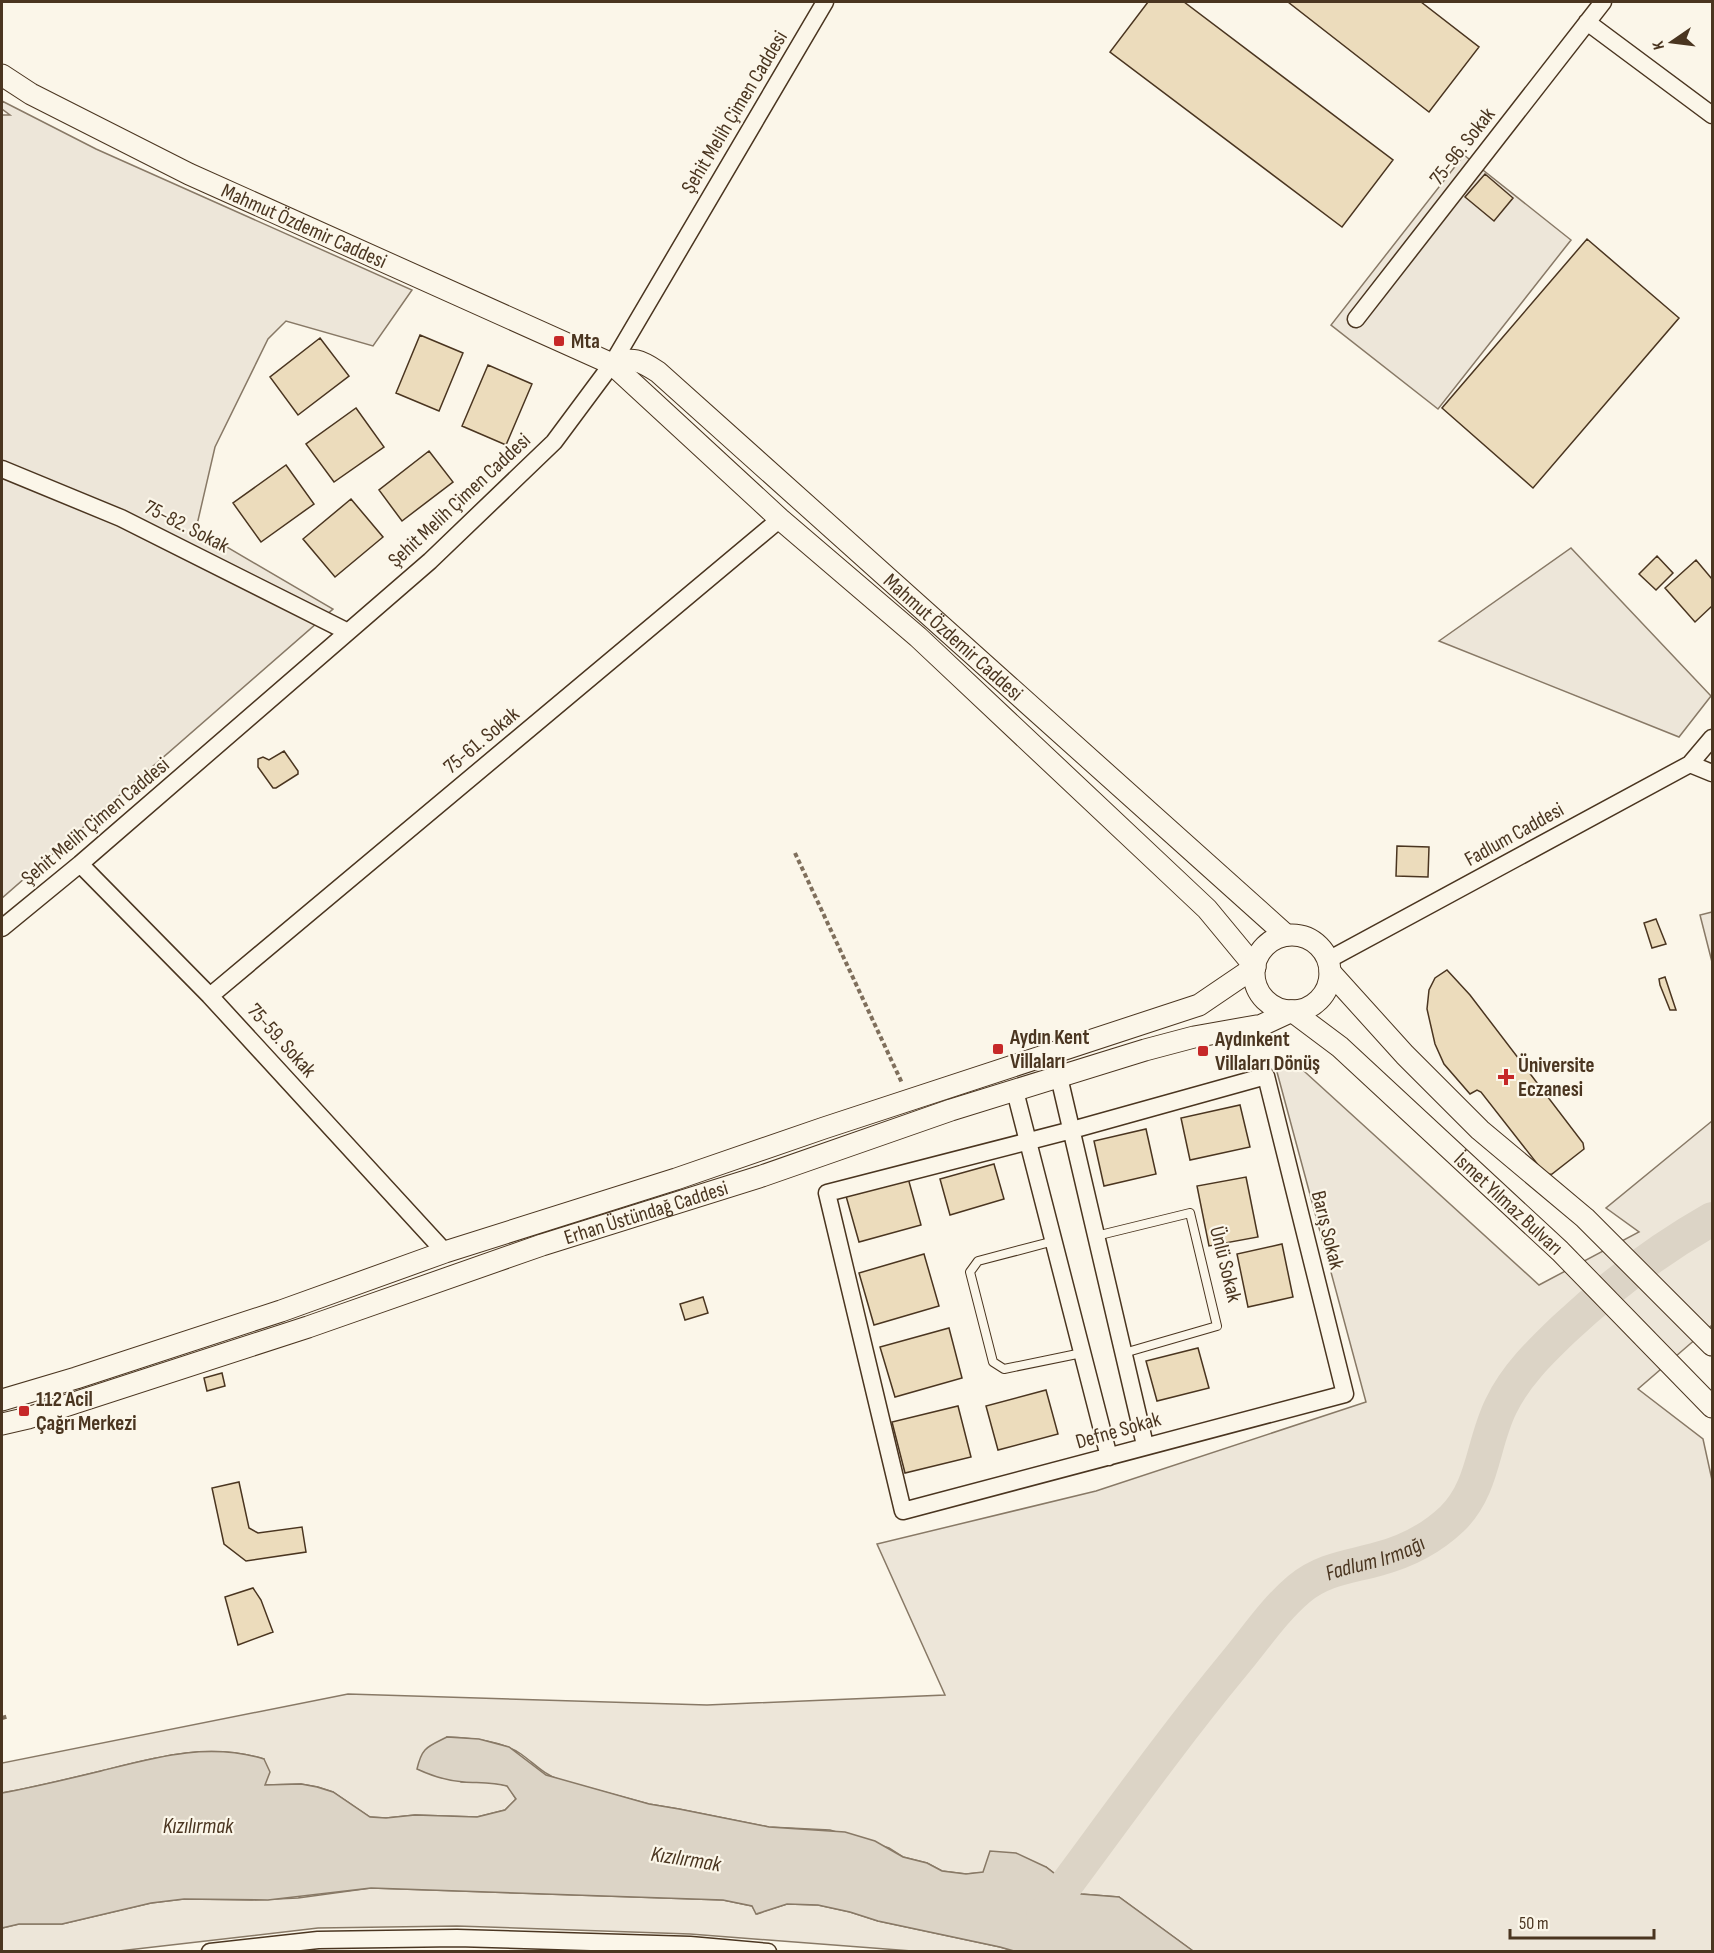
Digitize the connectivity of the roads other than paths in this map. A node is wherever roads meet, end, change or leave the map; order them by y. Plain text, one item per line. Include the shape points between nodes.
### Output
1 (825, 2) edge
2 (1604, 2) edge
3 (1587, 22) junction
4 (2, 75) edge
5 (1713, 115) edge
6 (1356, 319) dead end
7 (612, 364) junction
8 (2, 469) edge
9 (780, 519) junction
10 (348, 632) junction
11 (1713, 738) edge
12 (1690, 764) junction
13 (1713, 773) edge
14 (80, 864) junction
15 (2, 928) edge
16 (1286, 935) junction
17 (1329, 966) junction
18 (1255, 967) junction
19 (210, 996) junction
20 (1292, 1011) junction
21 (1059, 1077) junction
22 (1015, 1091) junction
23 (1072, 1130) junction
24 (1028, 1140) junction
25 (1096, 1236) junction
26 (1054, 1240) junction
27 (445, 1252) junction
28 (1708, 1340) edge
29 (1082, 1353) junction
30 (1124, 1353) junction
31 (1345, 1394) joint
32 (2, 1400) edge
33 (1713, 1407) edge
34 (2, 1424) edge
35 (1145, 1445) junction
36 (1109, 1457) junction
37 (210, 1952) edge
38 (768, 1952) edge

1 - 7 street, Şehit Melih Çimen Caddesi
2 - 3 street, 75-96. Sokak
3 - 5 street
3 - 6 street, 75-96. Sokak
4 - 7 street, Mahmut Özdemir Caddesi via 31,94 189,174
7 - 9 street, Mahmut Özdemir Caddesi
7 - 10 street, Şehit Melih Çimen Caddesi via 554,442 430,561
7 - 16 street, Mahmut Özdemir Caddesi via 628,359 643,362 658,372
8 - 10 street, 75-82. Sokak via 121,518
9 - 18 street, Mahmut Özdemir Caddesi via 918,637 1207,909
9 - 19 street, 75-61. Sokak
10 - 14 street, Şehit Melih Çimen Caddesi
11 - 12 street, Fadlum Caddesi
12 - 13 street
12 - 17 street, Fadlum Caddesi
14 - 15 street, Şehit Melih Çimen Caddesi
14 - 19 street, 75-59. Sokak
16 - 17 street via 1312,940 1322,948
16 - 18 street via 1263,947
17 - 20 street via 1323,995 1315,1004
17 - 28 street, İsmet Yılmaz Bulvarı via 1406,1055 1480,1130 1585,1218
18 - 20 street via 1256,984 1262,996 1280,1009
18 - 27 street, Erhan Üstündağ Caddesi via 1199,1005
19 - 27 street, 75-59. Sokak
20 - 21 street, Erhan Üstündağ Caddesi via 1262,1025 1194,1037
20 - 33 street, İsmet Yılmaz Bulvarı via 1340,1047 1560,1251
21 - 22 street, Erhan Üstündağ Caddesi
21 - 23 street
22 - 24 street
22 - 34 street, Erhan Üstündağ Caddesi via 542,1245 308,1327
23 - 24 street
23 - 25 street
23 - 31 street, Barış Sokak via 1266,1076
24 - 26 street
24 - 36 street, Defne Sokak via 826,1193 903,1511
25 - 30 street
25 - 30 lane, Ünlü Sokak via 1190,1213 1217,1326
26 - 29 street
26 - 29 lane via 978,1261 970,1272 993,1362 1004,1369
27 - 32 street, Erhan Üstündağ Caddesi via 280,1311
29 - 36 street
30 - 35 street
31 - 35 street, Defne Sokak
35 - 36 street, Defne Sokak
37 - 38 street via 318,1940 457,1938 690,1945

